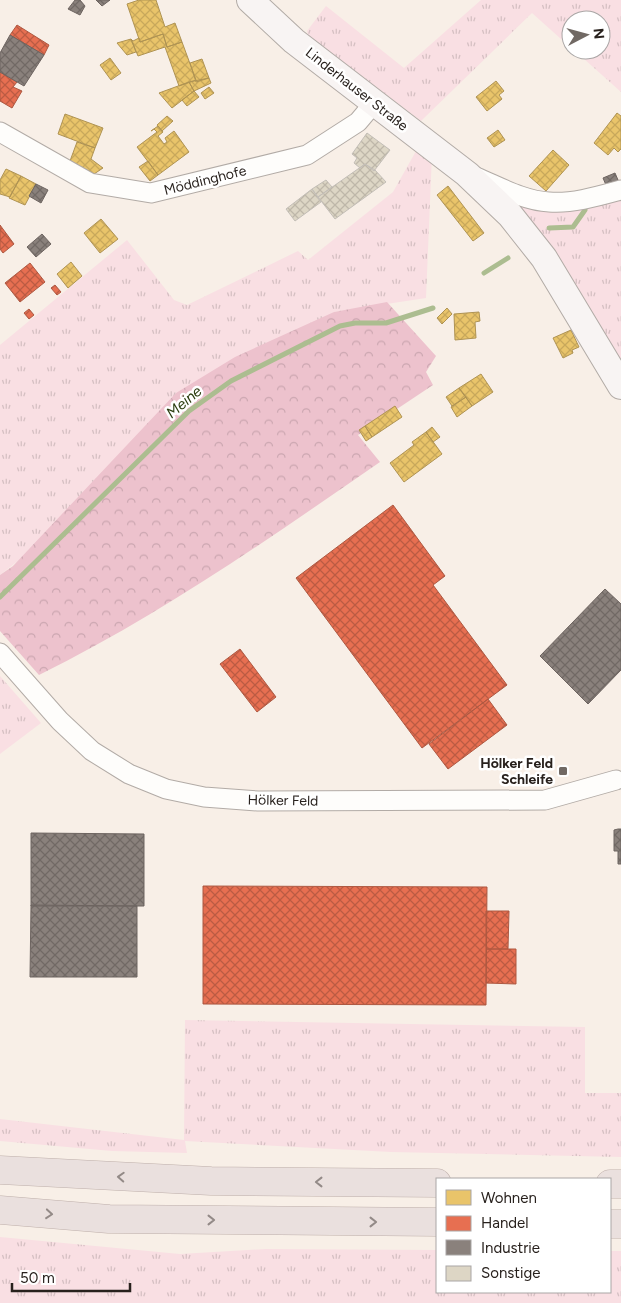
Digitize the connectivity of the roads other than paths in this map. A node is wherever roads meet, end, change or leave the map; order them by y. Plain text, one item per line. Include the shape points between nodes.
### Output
1 (250, 0) edge
2 (374, 103) junction
3 (0, 132) edge
4 (467, 174) junction
5 (621, 190) edge
6 (621, 386) edge
7 (0, 653) edge
8 (616, 780) dead end
9 (0, 1170) edge
10 (436, 1183) edge
11 (0, 1210) edge
12 (436, 1222) edge

1 - 2 main road, Linderhauser Straße via 294,41
2 - 3 street, Möddinghofe via 358,122 307,155 151,193 90,183
2 - 4 main road, Linderhauser Straße
4 - 5 street, Linderhauser Straße via 548,202 570,201
4 - 6 main road, Linderhauser Straße via 510,215 544,258
7 - 8 street, Hölker Feld via 60,722 92,751 129,774 166,789 204,797 258,801 545,800
10 -> 9 highway via 211,1181
11 -> 12 highway via 109,1219

